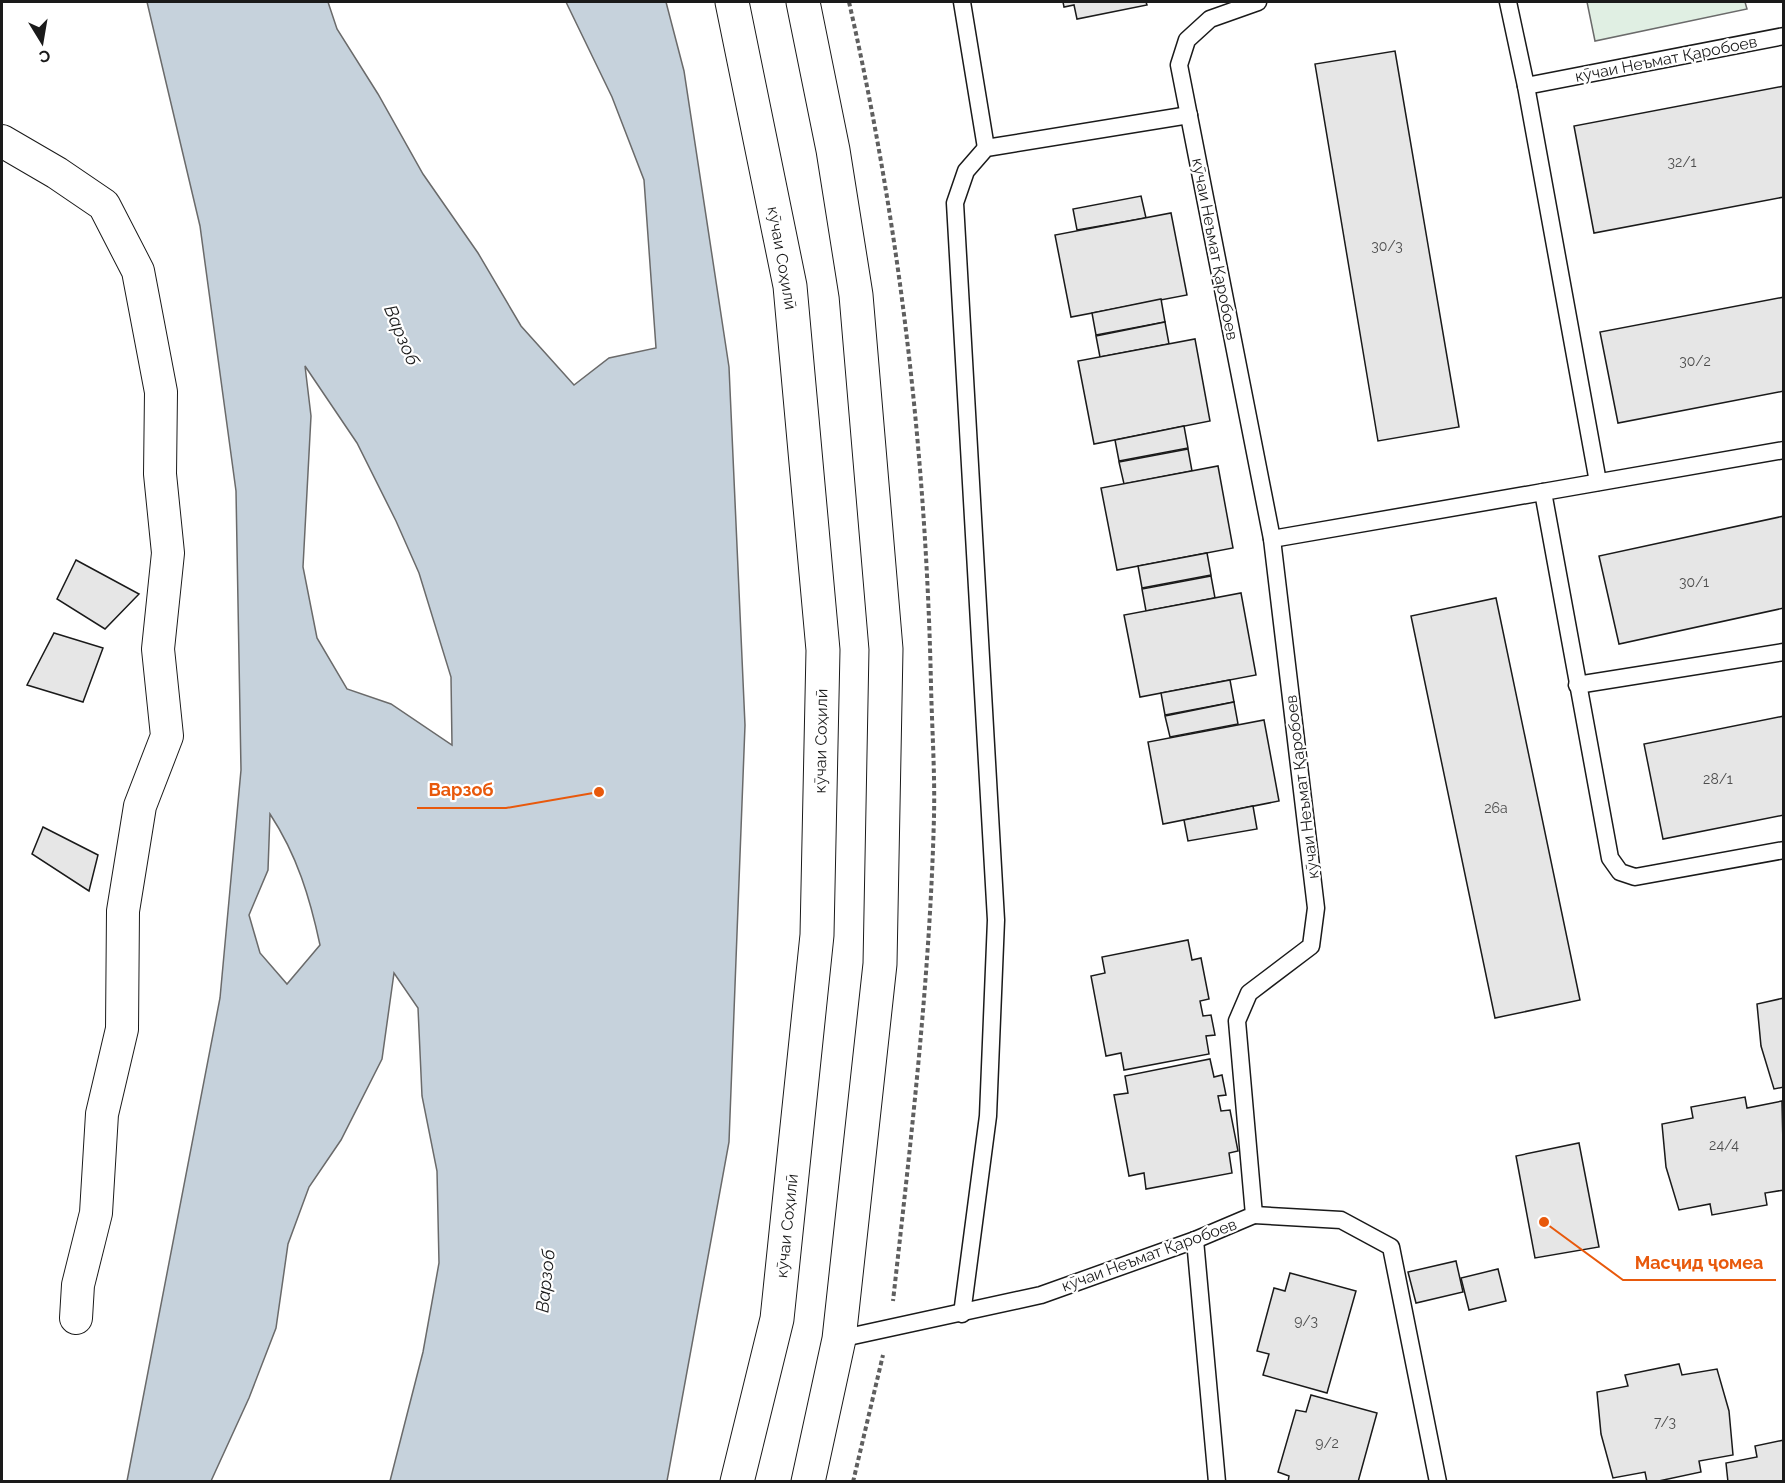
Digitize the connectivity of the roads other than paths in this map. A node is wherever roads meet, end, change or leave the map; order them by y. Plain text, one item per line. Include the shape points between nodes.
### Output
1 (732, 2) edge
2 (802, 2) edge
3 (962, 2) edge
4 (1258, 2) edge
5 (1508, 2) edge
6 (1784, 36) edge
7 (1526, 86) junction
8 (1189, 115) junction
9 (2, 141) edge
10 (986, 148) junction
11 (1784, 450) edge
12 (1598, 482) junction
13 (1543, 492) junction
14 (1272, 539) junction
15 (1784, 652) edge
16 (1577, 685) junction
17 (1784, 850) edge
18 (1254, 1215) junction
19 (1195, 1240) junction
20 (962, 1314) junction
21 (76, 1318) dead end
22 (839, 1339) junction
23 (737, 1482) edge
24 (808, 1482) edge
25 (1217, 1482) edge
26 (1438, 1482) edge

1 - 23 main road, кӯчаи Соҳилӣ via 790,286 823,650 816,947 777,1319
2 - 22 main road via 833,150 856,295 886,649 880,964
3 - 10 lane
4 - 8 lane, кӯчаи Неъмат Қаробоев via 1210,20 1187,40 1179,65
5 - 7 lane
6 - 7 lane, кӯчаи Неъмат Қаробоев
7 - 12 lane
8 - 10 lane
8 - 14 lane, кӯчаи Неъмат Қаробоев
9 - 21 street via 104,205 138,271 161,392 160,474 168,554 158,649 167,736 140,806 123,911 122,1029 102,1114 96,1213 78,1285
10 - 20 lane via 966,171 955,203 996,920 988,1116
11 - 12 lane
12 - 13 lane
13 - 14 lane
13 - 16 lane
14 - 18 lane, кӯчаи Неъмат Қаробоев via 1316,908 1311,946 1249,993 1237,1021
15 - 16 lane
16 - 17 lane via 1610,858 1620,872 1635,877
18 - 19 lane, кӯчаи Неъмат Қаробоев
18 - 26 lane via 1341,1220 1391,1247
19 - 20 lane, кӯчаи Неъмат Қаробоев via 1041,1295
19 - 25 lane
20 - 22 lane, кӯчаи Неъмат Қаробоев
22 - 24 main road

